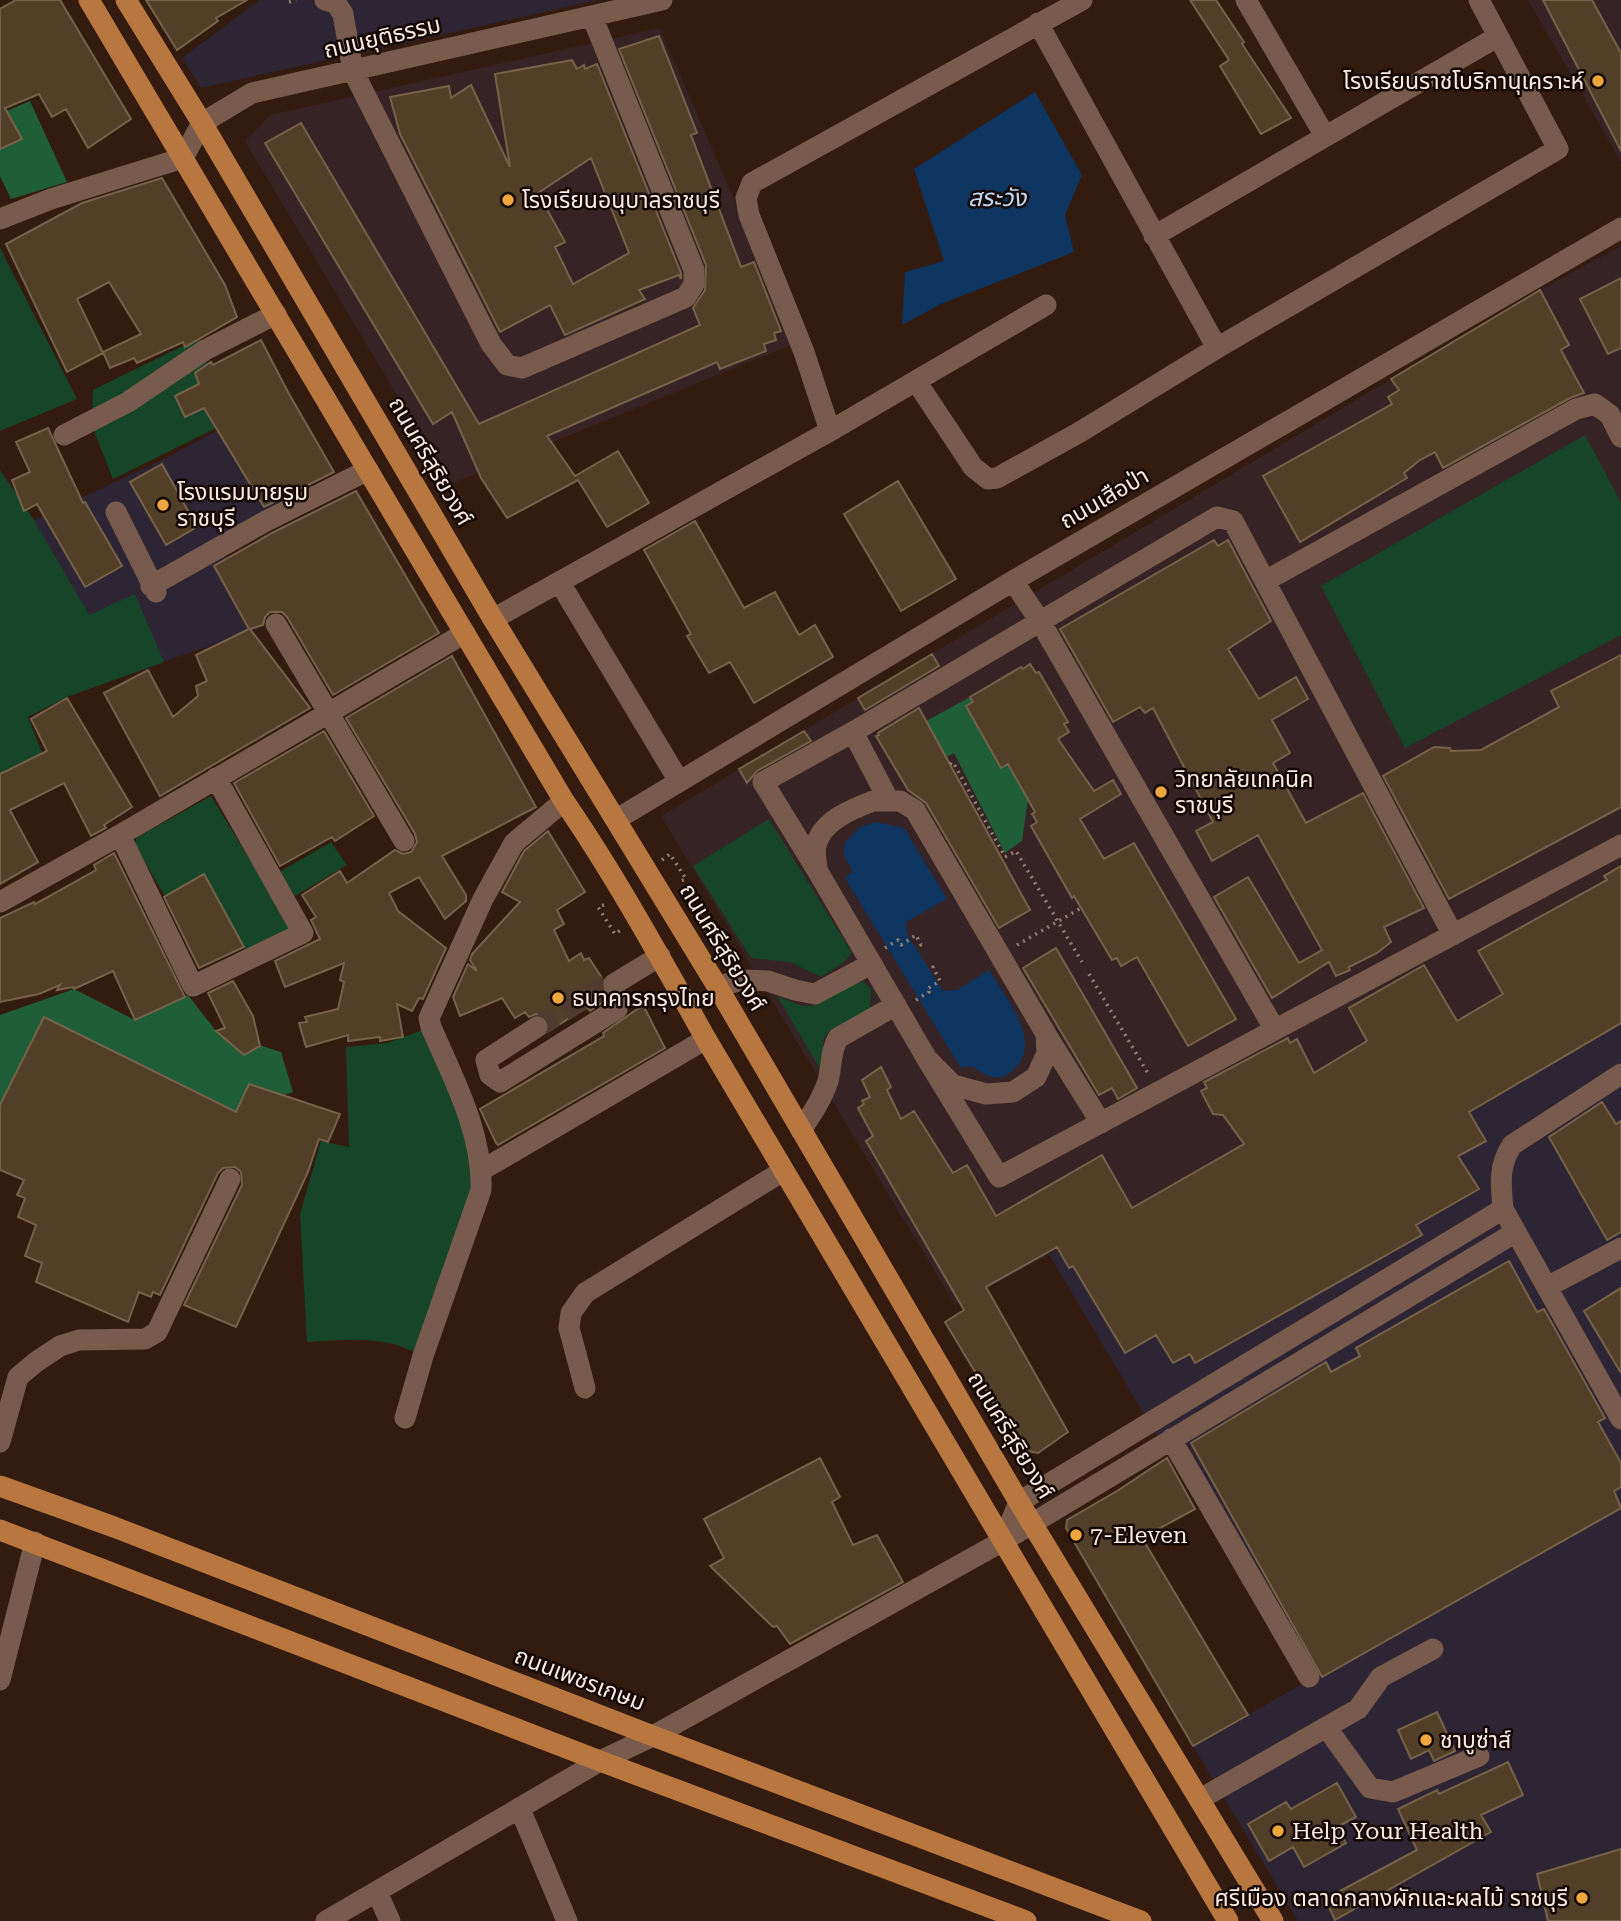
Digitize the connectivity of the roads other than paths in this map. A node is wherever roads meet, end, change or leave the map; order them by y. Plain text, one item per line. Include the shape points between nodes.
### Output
1 (89, 0) edge
2 (126, 0) edge
3 (325, 0) edge
4 (662, 0) edge
5 (1082, 0) edge
6 (1246, 0) edge
7 (1479, 0) edge
8 (592, 16) junction
9 (1038, 23) junction
10 (1497, 37) junction
11 (353, 71) junction
12 (202, 123) junction
13 (1325, 136) junction
14 (183, 158) junction
15 (0, 219) edge
16 (1621, 228) edge
17 (1154, 236) junction
18 (1046, 305) dead end
19 (276, 314) junction
20 (1217, 348) junction
21 (916, 381) junction
22 (830, 431) junction
23 (64, 435) dead end
24 (1621, 437) edge
25 (368, 470) junction
26 (116, 512) dead end
27 (1013, 581) junction
28 (1265, 581) junction
29 (560, 583) junction
30 (493, 619) junction
31 (1040, 621) junction
32 (276, 624) dead end
33 (465, 634) junction
34 (329, 714) junction
35 (853, 732) junction
36 (216, 778) junction
37 (679, 781) junction
38 (564, 801) junction
39 (889, 801) junction
40 (617, 819) junction
41 (120, 835) junction
42 (588, 836) junction
43 (404, 841) dead end
44 (1621, 845) edge
45 (817, 870) junction
46 (0, 901) edge
47 (1453, 934) junction
48 (660, 957) junction
49 (876, 957) junction
50 (717, 986) junction
51 (905, 1003) junction
52 (537, 1027) tunnel mouth
53 (1275, 1030) junction
54 (1046, 1034) junction
55 (706, 1039) junction
56 (927, 1059) junction
57 (1621, 1074) edge
58 (1101, 1123) junction
59 (801, 1130) junction
60 (482, 1170) junction
61 (783, 1171) junction
62 (230, 1179) dead end
63 (1503, 1209) junction
64 (1516, 1232) junction
65 (1621, 1248) edge
66 (1547, 1287) junction
67 (1324, 1317) junction
68 (1337, 1339) junction
69 (585, 1388) dead end
70 (405, 1419) dead end
71 (1621, 1419) edge
72 (1171, 1439) junction
73 (0, 1441) edge
74 (0, 1486) edge
75 (1019, 1502) junction
76 (1032, 1523) junction
77 (0, 1530) edge
78 (1003, 1541) junction
79 (35, 1542) junction
80 (1433, 1649) dead end
81 (1309, 1677) dead end
82 (0, 1681) edge
83 (1327, 1728) junction
84 (653, 1736) junction
85 (1479, 1756) dead end
86 (600, 1761) junction
87 (1200, 1799) junction
88 (520, 1809) junction
89 (377, 1892) junction
90 (326, 1921) edge
91 (390, 1921) edge
92 (567, 1921) edge
93 (1026, 1921) edge
94 (1141, 1921) edge
95 (1228, 1921) edge
96 (1273, 1921) edge

1 - 14 main road
2 - 12 main road, ถนนศรีสุริยวงศ์
3 - 11 street via 335,3 343,14
4 - 8 street, ถนนยุติธรรม
5 - 9 street
6 - 13 street
7 - 10 street
8 - 11 street, ถนนยุติธรรม
8 - 11 street via 694,270 694,284 686,297 522,368 508,365 491,344
9 - 17 street
9 - 22 street via 752,183 746,198 749,215
10 - 13 street
10 - 20 street via 1558,149
11 - 12 street, ถนนยุติธรรม via 252,93
12 - 14 street
12 - 30 main road, ถนนศรีสุริยวงศ์
13 - 17 street
14 - 15 street
14 - 19 main road
16 - 27 street, ถนนเสือป่า
17 - 20 street
18 - 21 street
19 - 23 street via 205,350 128,402
19 - 25 main road
20 - 21 street via 1080,432 988,479 973,467
21 - 22 street
22 - 29 street
24 - 28 street via 1610,415 1595,404 1576,410
25 - 26 street via 257,523 154,589
25 - 33 main road
27 - 31 street
27 - 37 street, ถนนเสือป่า
28 - 31 street via 1233,521 1217,517
28 - 47 street
29 - 30 street
29 - 37 street
30 - 33 main road
30 - 40 main road, ถนนศรีสุริยวงศ์
31 - 35 street
31 - 53 street
32 - 34 street
33 - 34 street
33 - 38 main road
34 - 36 street
34 - 43 street
35 - 39 street
35 - 45 street via 763,782
36 - 41 street
36 - 41 street via 303,933 193,986
37 - 40 street, ถนนเสือป่า
38 - 42 main road
38 - 60 street via 514,843 483,898 429,1018 465,1105
39 - 45 street via 873,801 848,811 824,830 816,847
39 - 54 street via 900,801 915,810
40 - 42 main road
40 - 50 main road, ถนนศรีสุริยวงศ์
41 - 46 street
42 - 48 main road
44 - 47 street
45 - 49 street
47 - 53 street
48 - 52 street via 611,985 617,1009 500,1082 490,1075 486,1060
48 - 55 main road
49 - 50 street via 815,994 768,981
49 - 51 street
50 - 59 main road, ถนนศรีสุริยวงศ์
51 - 56 street
51 - 59 street via 838,1038 823,1094
53 - 58 street
54 - 56 street via 1048,1052 1036,1077 1013,1092 986,1094 953,1086
54 - 58 street
55 - 60 street
55 - 61 main road
56 - 58 street via 999,1177
57 - 63 street via 1512,1145 1503,1159 1500,1180
59 - 75 main road, ถนนศรีสุริยวงศ์
60 - 70 street via 481,1190
61 - 69 street via 585,1293 571,1313 569,1328
61 - 78 main road
62 - 73 street via 157,1332 145,1339 79,1340 36,1362 18,1377
63 - 64 street
63 - 67 street
64 - 66 street
64 - 68 street
65 - 66 street
66 - 71 street
67 - 68 street
67 - 75 street
68 - 72 street
72 - 76 street
72 - 81 street
74 - 84 main road, ถนนเพชรเกษม
75 - 76 main road, ถนนศรีสุริยวงศ์
75 - 78 street
76 - 78 street
76 - 87 main road, ถนนศรีสุริยวงศ์
77 - 79 main road
78 - 84 street
78 - 95 main road
79 - 82 street
79 - 86 main road
80 - 83 street via 1381,1677 1358,1709
83 - 85 street via 1370,1788 1393,1792
83 - 87 street
84 - 86 street
84 - 94 main road, ถนนเพชรเกษม
86 - 88 street
86 - 93 main road
87 - 96 main road, ถนนศรีสุริยวงศ์
88 - 89 street
88 - 92 street
89 - 90 street
89 - 91 street

